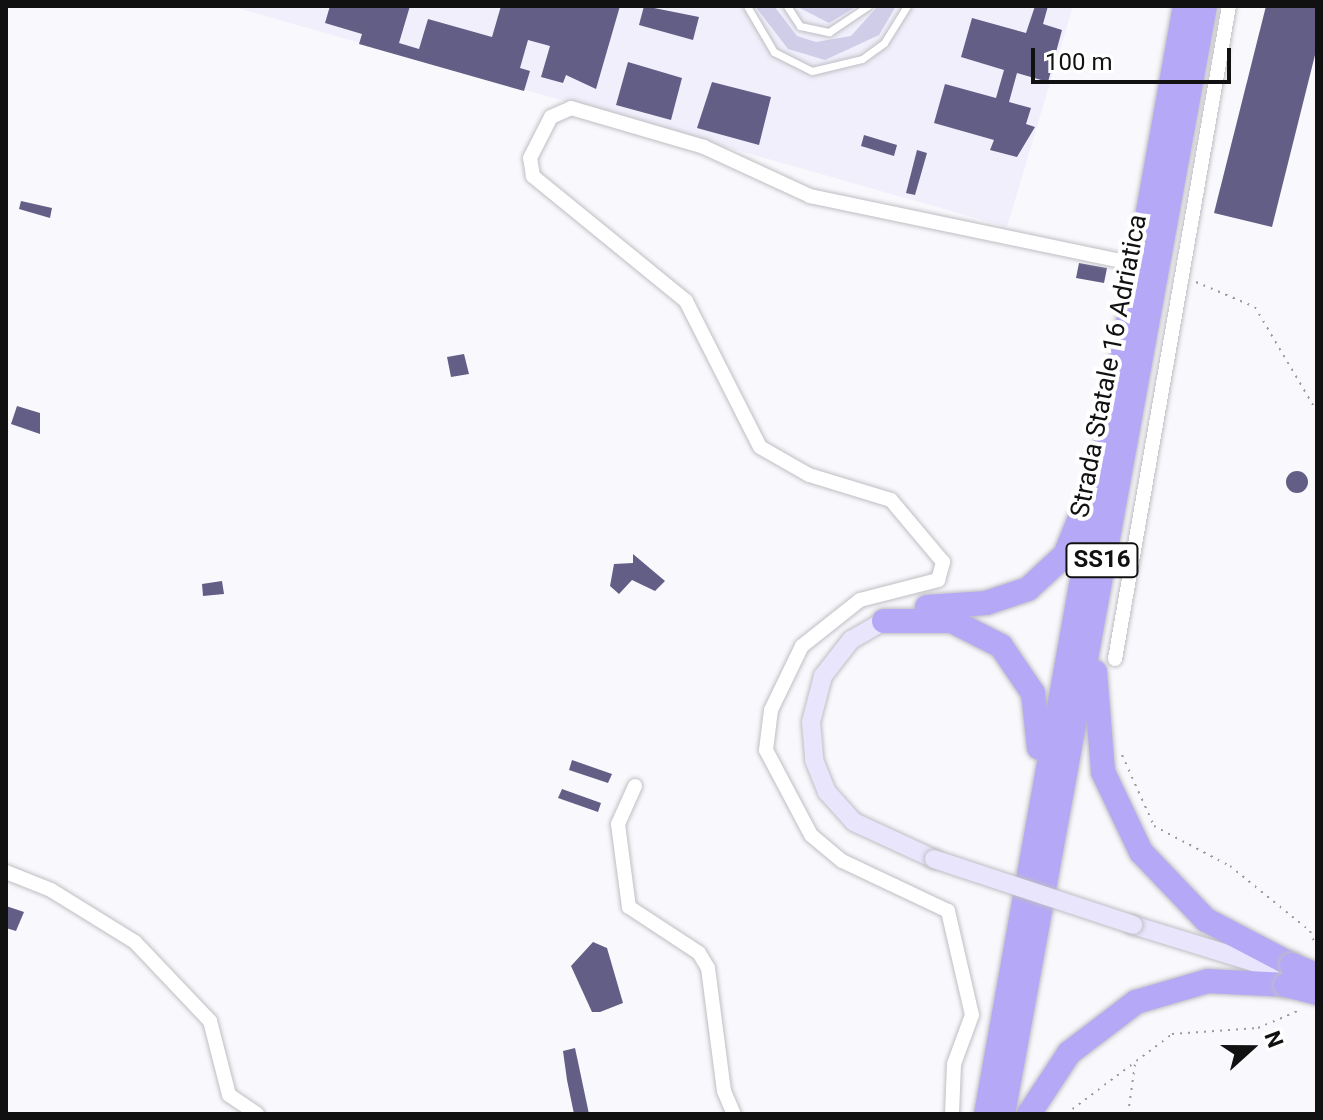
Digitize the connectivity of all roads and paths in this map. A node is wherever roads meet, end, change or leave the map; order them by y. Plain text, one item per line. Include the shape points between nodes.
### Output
1 (747, 6) edge
2 (787, 6) edge
3 (868, 6) edge
4 (907, 6) edge
5 (1185, 6) edge
6 (1205, 6) edge
7 (1229, 6) edge
8 (1120, 261) dead end
9 (1166, 269) dead end
10 (1182, 274) junction
11 (1114, 396) junction
12 (1317, 412) edge
13 (1120, 456) junction
14 (884, 621) junction
15 (1115, 659) dead end
16 (1118, 741) dead end
17 (635, 786) dead end
18 (6, 872) edge
19 (1028, 877) junction
20 (1317, 949) edge
21 (1289, 975) junction
22 (1317, 975) edge
23 (1317, 983) edge
24 (1313, 998) edge
25 (1135, 1061) junction
26 (257, 1114) edge
27 (734, 1114) edge
28 (952, 1114) edge
29 (986, 1114) edge
30 (1003, 1114) edge
31 (1029, 1114) edge
32 (1066, 1114) edge
33 (1128, 1114) edge

1 - 4 lane via 774,52 812,71 862,59 884,43
2 - 3 lane via 800,26 829,32
5 - 11 highway, Strada Statale 16 Adriatica / SS16
6 - 13 highway, Strada Statale 16 Adriatica / SS16
7 - 10 street
8 - 28 street via 810,196 704,147 571,108 551,117 530,158 533,176 686,301 760,447 809,475 891,500 943,562 938,580 860,600 802,646 771,710 766,750 785,796 822,844 842,861 948,911 972,1015 954,1064
9 - 10 street
10 - 12 path via 1255,307
10 - 15 street
11 - 14 highway, SS16 via 1079,522 1052,570 1010,597 917,608
11 - 19 highway, Strada Statale 16 Adriatica / SS16
13 - 21 highway, SS16 via 1094,686 1105,779 1134,841 1178,897
13 - 30 highway, Strada Statale 16 Adriatica / SS16
14 - 19 highway, SS16 via 929,618 970,626 1001,646 1025,675 1040,733
14 - 21 main road, bridge via 851,640 823,676 811,722 814,760 827,792 854,822 934,859
16 - 20 path via 1154,826 1230,866 1310,931
17 - 27 street via 618,824 629,907 699,953 708,968 724,1091
18 - 26 street via 51,890 135,942 210,1021 229,1095
19 - 29 highway, Strada Statale 16 Adriatica / SS16
21 - 22 highway, SS16, bridge
21 - 23 main road
21 - 24 highway, SS16, bridge
21 - 31 highway, SS16 via 1208,981 1136,1002 1069,1053
24 - 25 path via 1258,1028 1172,1034
25 - 32 path
25 - 33 path

